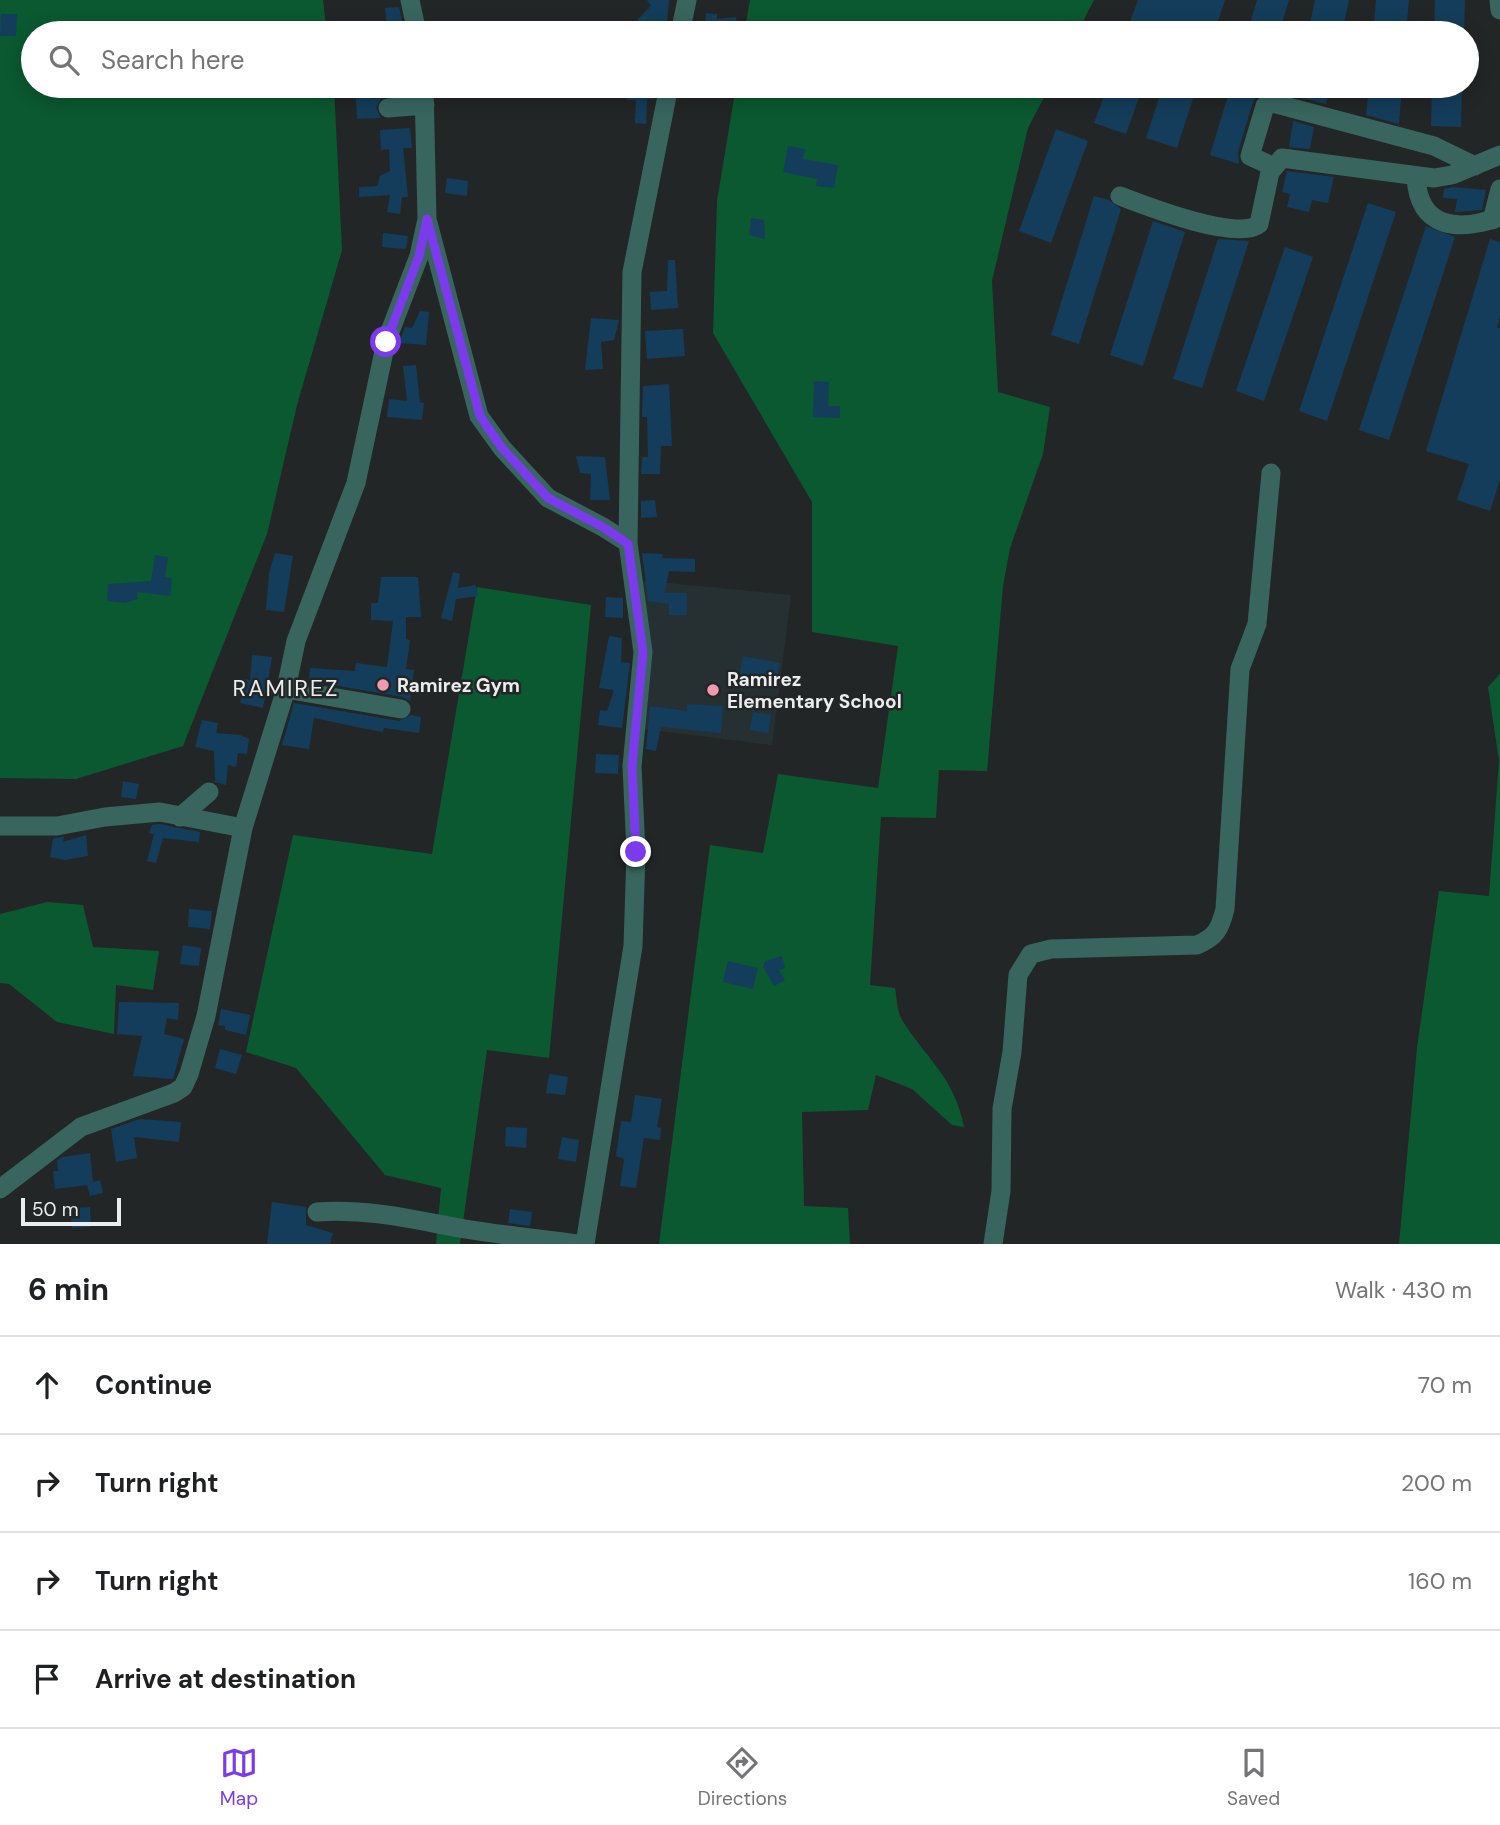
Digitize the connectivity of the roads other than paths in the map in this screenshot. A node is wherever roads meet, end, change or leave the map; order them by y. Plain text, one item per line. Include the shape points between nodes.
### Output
1 (410, 0) edge
2 (687, 0) edge
3 (1499, 0) edge
4 (1500, 10) edge
5 (414, 21) edge
6 (683, 21) edge
7 (416, 98) edge
8 (424, 98) edge
9 (667, 98) edge
10 (388, 108) dead end
11 (1500, 155) edge
12 (1272, 166) junction
13 (1475, 166) junction
14 (1416, 176) junction
15 (1500, 189) edge
16 (1120, 196) dead end
17 (427, 219) junction
18 (1496, 219) edge
19 (1271, 473) dead end
20 (628, 544) junction
21 (286, 689) junction
22 (401, 709) dead end
23 (209, 792) dead end
24 (180, 817) junction
25 (0, 826) edge
26 (243, 828) junction
27 (0, 1189) edge
28 (317, 1212) dead end
29 (577, 1244) edge
30 (585, 1244) edge
31 (993, 1244) edge

1 - 5 street
2 - 6 street
3 - 4 street
7 - 10 street
8 - 17 street
9 - 20 street via 632,272
11 - 13 street
12 - 13 street via 1250,156 1258,119 1265,106 1273,103 1434,146
12 - 14 street via 1291,158
12 - 16 street via 1259,224 1252,229 1162,212
13 - 14 street via 1446,177
14 - 18 street via 1424,211 1449,225 1468,227
15 - 18 street
17 - 20 street via 480,416 548,498
17 - 21 street via 419,256 386,342 356,483 304,613
19 - 31 street via 1257,624 1240,669 1220,930 1197,945 1051,949 1031,954 1024,963 1018,975 1002,1109 1001,1191
20 - 30 street via 643,652 632,766 636,852 633,946
21 - 22 street
21 - 26 street
23 - 24 street
24 - 25 street via 160,812 57,827
24 - 26 street
26 - 27 street via 206,1016 183,1087 82,1127
28 - 29 street via 375,1212

